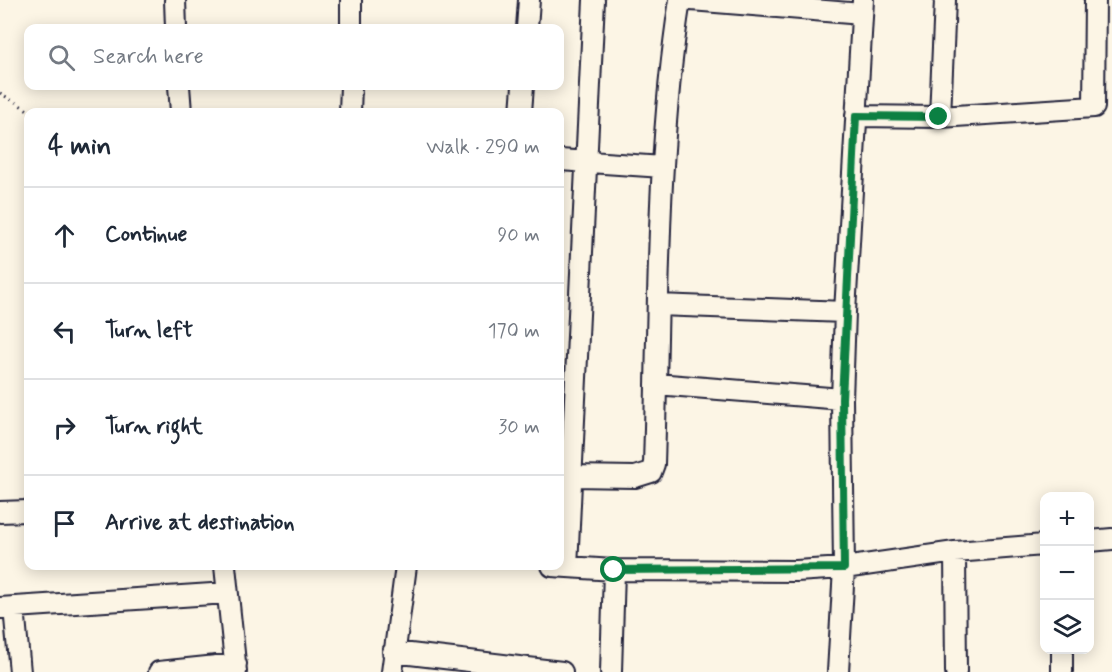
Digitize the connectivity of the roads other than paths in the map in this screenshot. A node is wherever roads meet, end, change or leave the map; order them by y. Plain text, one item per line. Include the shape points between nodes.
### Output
1 (175, 0) edge
2 (351, 0) edge
3 (529, 0) edge
4 (594, 0) edge
5 (680, 0) edge
6 (691, 0) edge
7 (945, 0) edge
8 (1095, 0) edge
9 (797, 4) edge
10 (863, 7) edge
11 (176, 24) edge
12 (351, 24) edge
13 (527, 24) edge
14 (179, 90) edge
15 (351, 90) edge
16 (523, 90) edge
17 (181, 108) edge
18 (350, 108) edge
19 (521, 108) edge
20 (856, 116) junction
21 (939, 117) junction
22 (564, 160) edge
23 (586, 162) junction
24 (663, 167) junction
25 (658, 305) junction
26 (845, 312) junction
27 (656, 384) junction
28 (842, 399) junction
29 (567, 409) edge
30 (568, 470) edge
31 (24, 511) edge
32 (0, 512) edge
33 (564, 518) edge
34 (1112, 539) edge
35 (1094, 541) edge
36 (1040, 545) edge
37 (956, 552) junction
38 (564, 566) edge
39 (844, 568) junction
40 (225, 570) edge
41 (405, 570) edge
42 (614, 570) junction
43 (227, 593) junction
44 (7, 608) edge
45 (1062, 654) edge
46 (392, 662) edge
47 (236, 668) edge
48 (20, 672) edge
49 (159, 672) edge
50 (562, 672) edge
51 (611, 672) edge
52 (838, 672) edge
53 (956, 672) edge
54 (1062, 672) edge

1 - 11 street
2 - 12 street
3 - 13 street
4 - 23 street
5 - 24 street
6 - 9 street
7 - 21 street
8 - 21 street via 1094,107
9 - 10 street
10 - 20 street
14 - 17 street
15 - 18 street
16 - 19 street
20 - 21 street
20 - 26 street
22 - 23 street
23 - 24 street
23 - 29 street
24 - 25 street
25 - 26 street
25 - 27 street
26 - 28 street
27 - 28 street
27 - 30 street via 651,472 635,477
28 - 39 street
29 - 30 street
30 - 33 street
31 - 32 street
34 - 35 street
36 - 37 street
37 - 39 street
37 - 53 street
38 - 42 street
39 - 42 street
39 - 52 street
40 - 43 street
41 - 46 street
42 - 51 street
43 - 44 street
43 - 47 street
44 - 48 street
45 - 54 street
46 - 50 street
47 - 49 street

